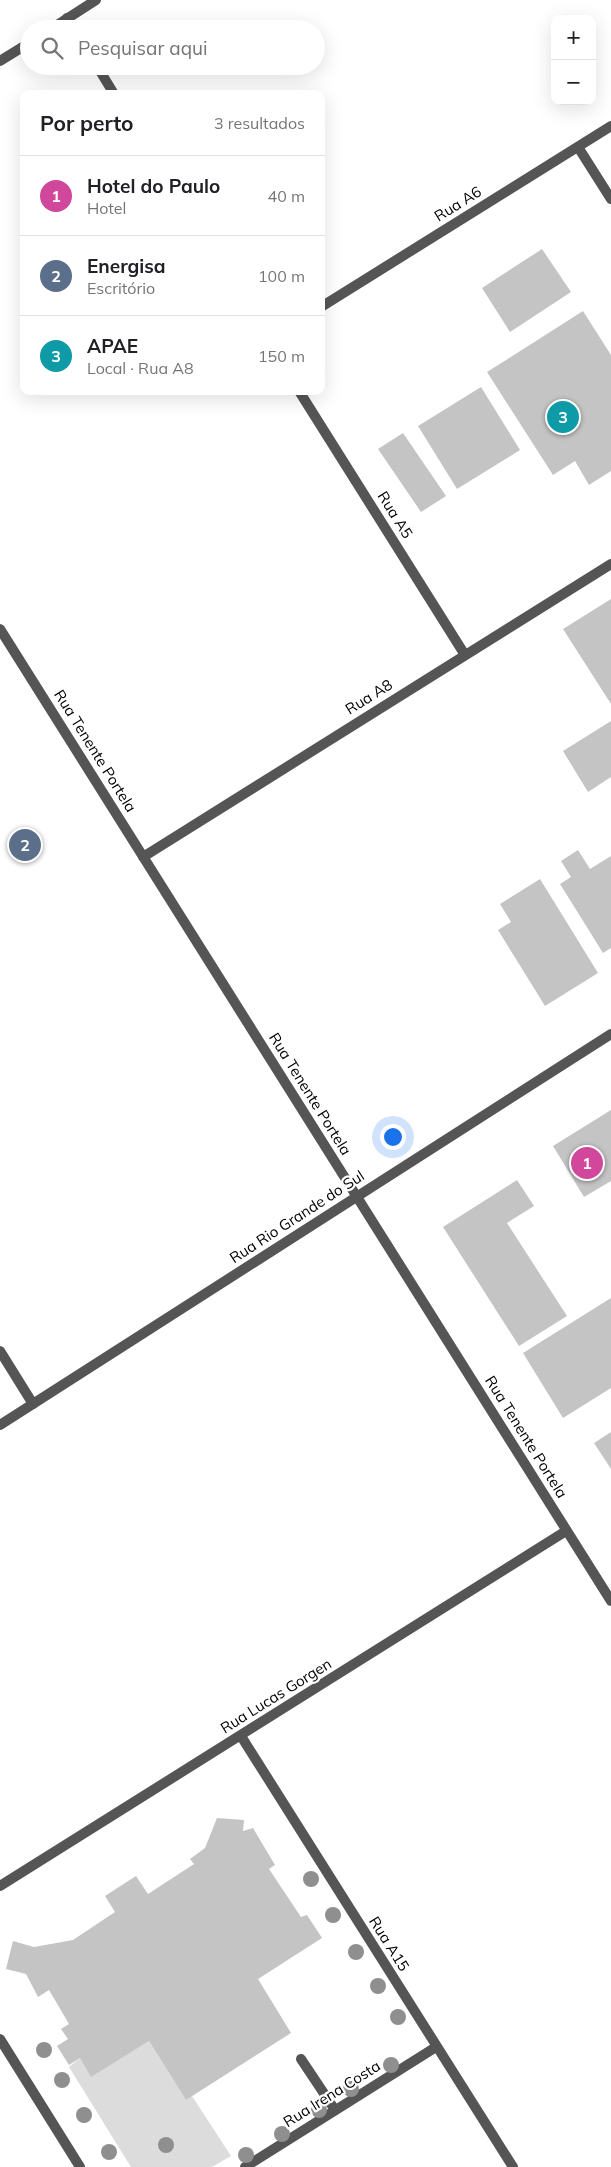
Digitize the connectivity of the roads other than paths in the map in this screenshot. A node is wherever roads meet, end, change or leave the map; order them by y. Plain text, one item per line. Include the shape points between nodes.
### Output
1 (96, 0) edge
2 (67, 18) joint
3 (64, 20) edge
4 (20, 49) edge
5 (0, 61) edge
6 (102, 75) edge
7 (112, 90) edge
8 (611, 126) edge
9 (578, 147) junction
10 (611, 199) edge
11 (325, 305) edge
12 (302, 395) edge
13 (611, 564) edge
14 (0, 629) edge
15 (465, 655) junction
16 (143, 857) junction
17 (611, 1034) edge
18 (357, 1197) junction
19 (0, 1351) edge
20 (33, 1404) junction
21 (0, 1425) edge
22 (566, 1530) junction
23 (611, 1601) edge
24 (241, 1736) junction
25 (0, 1886) edge
26 (0, 2039) edge
27 (436, 2047) junction
28 (301, 2058) dead end
29 (335, 2110) junction
30 (80, 2167) edge
31 (244, 2167) edge
32 (513, 2167) edge

1 - 2 street
2 - 3 street
4 - 5 street
6 - 7 street
8 - 9 street, Rua A6
9 - 10 street
9 - 11 street, Rua A6
12 - 15 street, Rua A5
13 - 15 street, Rua A8
14 - 16 street, Rua Tenente Portela
15 - 16 street, Rua A8
16 - 18 street, Rua Tenente Portela
17 - 18 street, Rua Rio Grande do Sul
18 - 20 street, Rua Rio Grande do Sul
18 - 22 street, Rua Tenente Portela
19 - 20 street
20 - 21 street, Rua Rio Grande do Sul
22 - 23 street, Rua Tenente Portela
22 - 24 street, Rua Lucas Gorgen
24 - 25 street, Rua Lucas Gorgen
24 - 27 street, Rua A15
26 - 30 street
27 - 29 street, Rua Irena Costa
27 - 32 street, Rua A15
28 - 29 street
29 - 31 street, Rua Irena Costa

